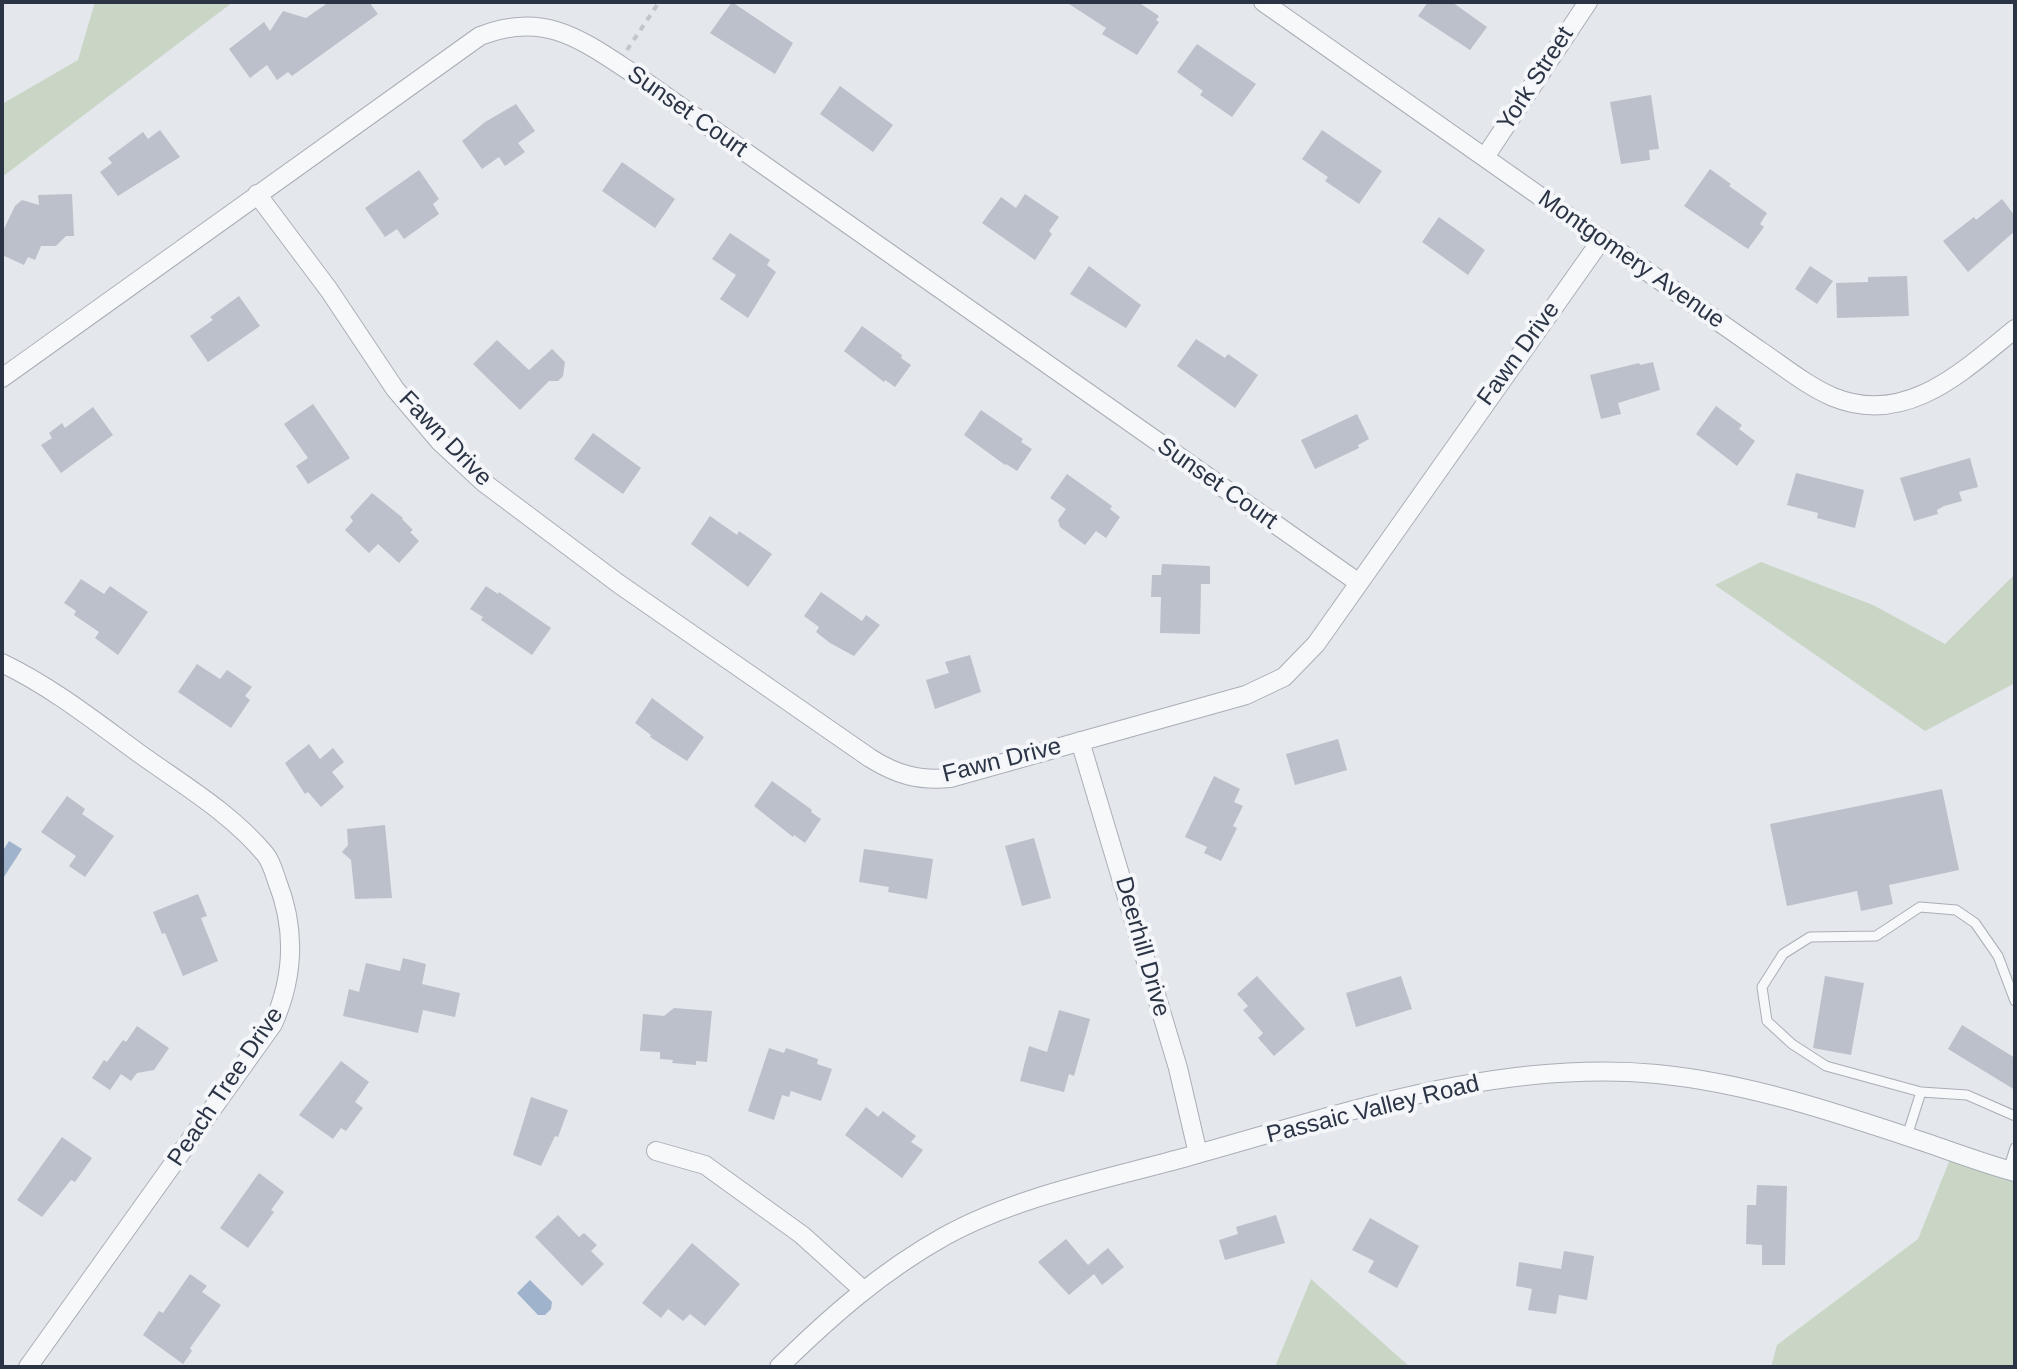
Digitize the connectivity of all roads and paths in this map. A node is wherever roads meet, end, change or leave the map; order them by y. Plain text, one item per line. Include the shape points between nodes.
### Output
1 (659, 2) edge
2 (1263, 2) edge
3 (1588, 2) edge
4 (626, 52) dead end
5 (1485, 157) junction
6 (257, 194) junction
7 (1602, 239) junction
8 (2015, 329) edge
9 (2, 378) edge
10 (1359, 583) junction
11 (2, 663) edge
12 (1080, 741) junction
13 (2015, 1001) edge
14 (1921, 1092) junction
15 (2015, 1116) edge
16 (1906, 1136) junction
17 (2015, 1148) edge
18 (656, 1151) dead end
19 (1198, 1154) junction
20 (2011, 1171) edge
21 (863, 1290) junction
22 (28, 1367) edge
23 (779, 1367) edge

1 - 4 path
2 - 5 street, Montgomery Avenue
3 - 5 street, York Street
5 - 7 street, Montgomery Avenue
6 - 9 street, Sunset Court
6 - 10 street, Sunset Court via 480,36 507,27 563,31 637,76
6 - 12 street, Fawn Drive via 395,389 483,482 619,584 870,758 894,773 936,780
7 - 8 street, Montgomery Avenue via 1823,392 1850,402 1878,405 1933,391
7 - 10 street, Fawn Drive
10 - 12 street, Fawn Drive via 1316,644 1272,685
11 - 22 street, Peach Tree Drive via 69,703 231,819 267,856 290,928 287,984 273,1024
12 - 19 street, Deerhill Drive via 1178,1068
13 - 14 lane via 1998,956 1975,923 1956,910 1920,907 1876,936 1810,937 1783,954 1762,987 1767,1021 1826,1066
14 - 15 lane via 1967,1095
14 - 16 lane
16 - 19 street, Passaic Valley Road via 1708,1081 1599,1072 1443,1087
16 - 20 street, Passaic Valley Road
17 - 20 lane
18 - 21 street via 705,1165 802,1235
19 - 21 street, Passaic Valley Road via 996,1211 945,1236
21 - 23 street, Passaic Valley Road

